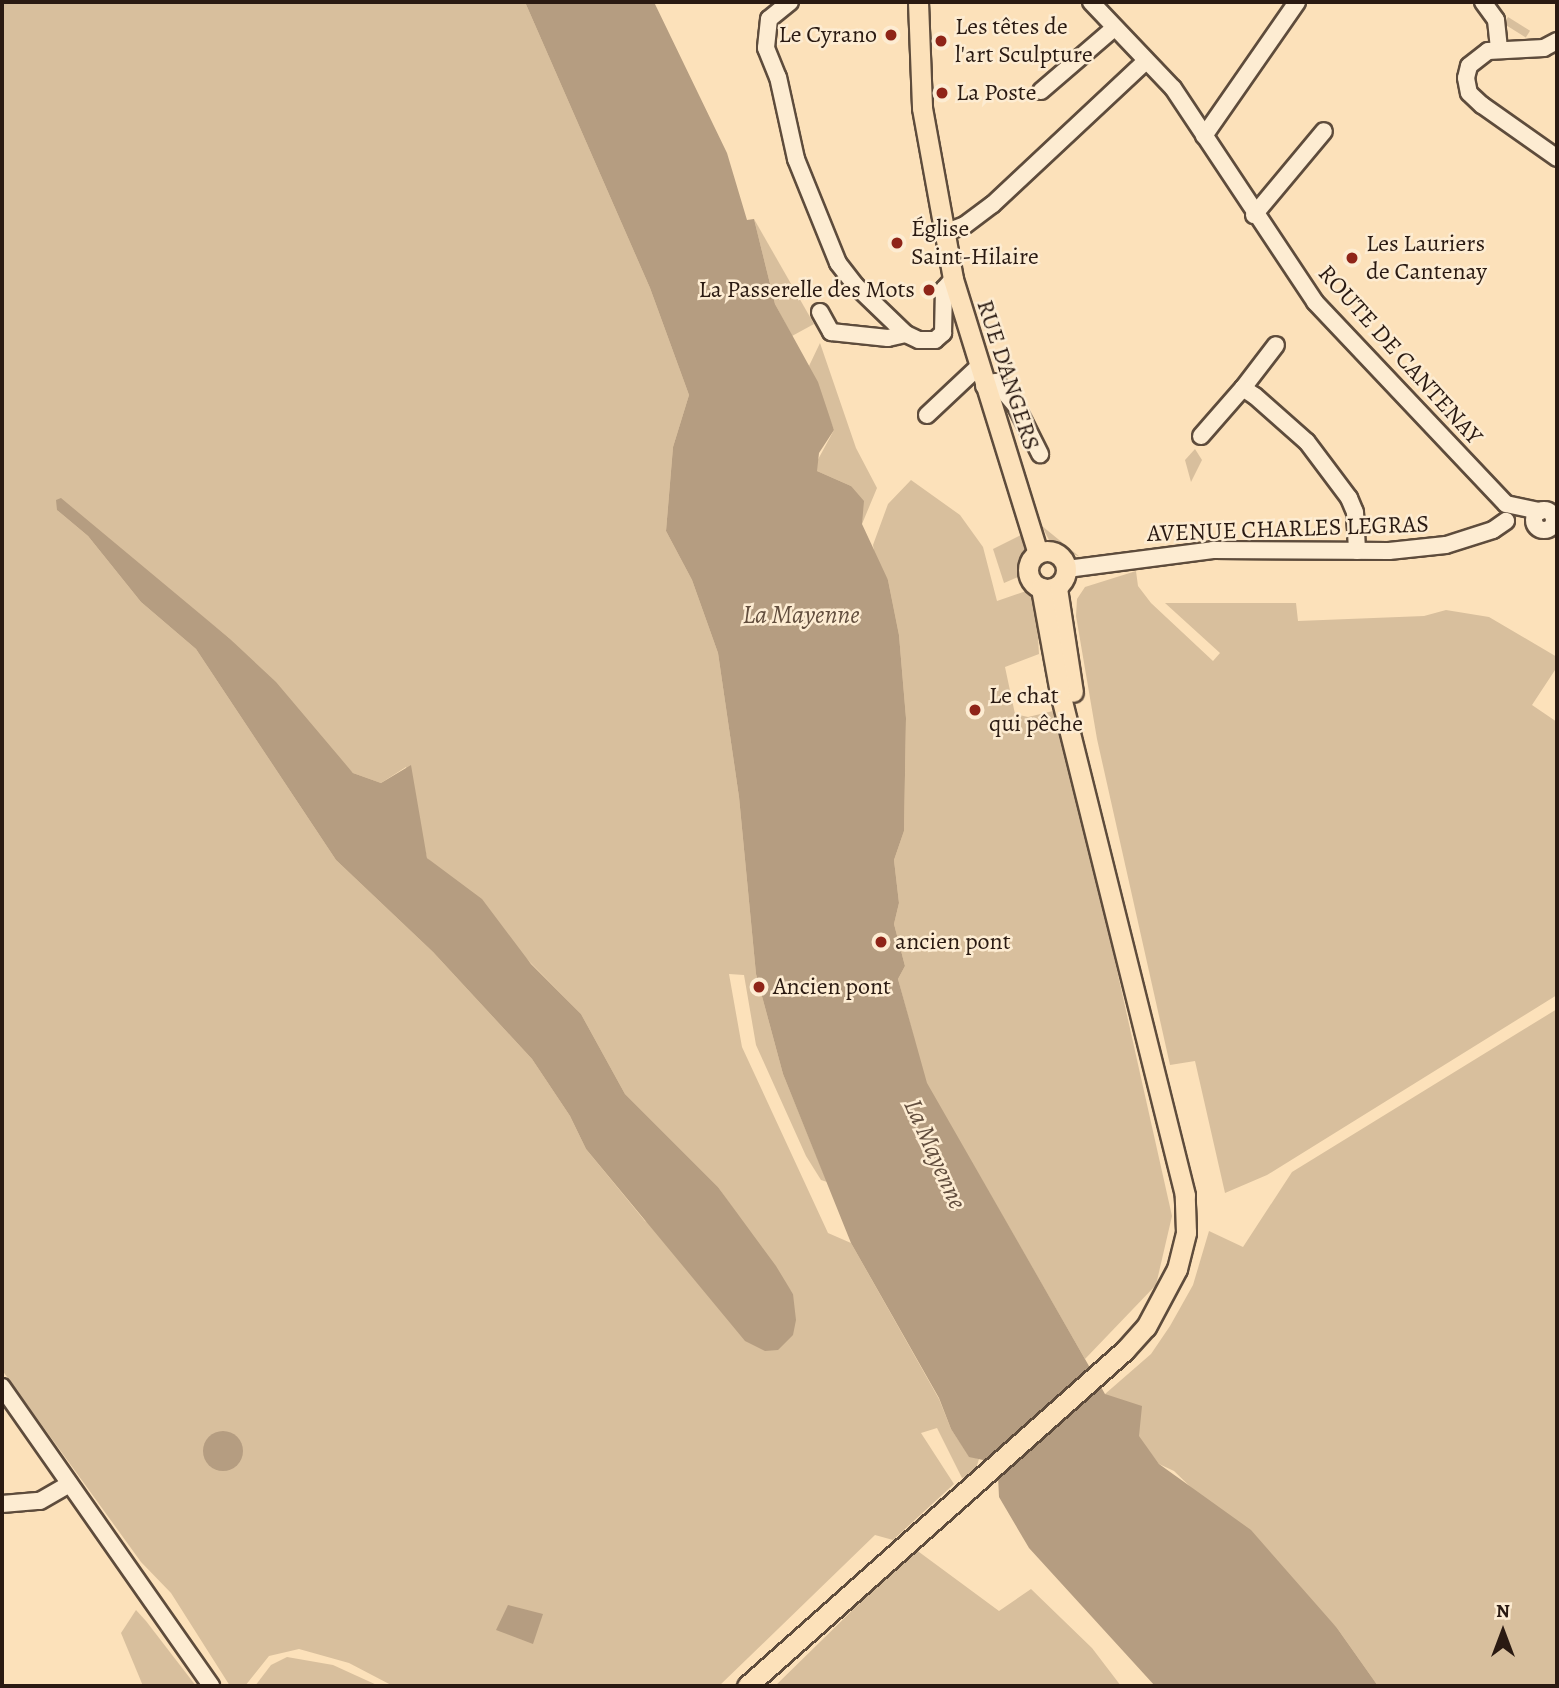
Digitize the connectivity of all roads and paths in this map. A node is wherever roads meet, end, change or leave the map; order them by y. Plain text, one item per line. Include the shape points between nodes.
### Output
1 (790, 2) edge
2 (918, 2) edge
3 (1091, 2) edge
4 (1297, 2) edge
5 (1483, 2) edge
6 (1113, 29) junction
7 (1557, 41) edge
8 (1499, 47) junction
9 (1144, 63) junction
10 (1041, 91) dead end
11 (1324, 131) dead end
12 (1204, 136) junction
13 (1557, 158) edge
14 (1254, 215) junction
15 (944, 233) junction
16 (953, 279) junction
17 (820, 312) dead end
18 (906, 334) junction
19 (1276, 345) dead end
20 (981, 377) junction
21 (1242, 388) junction
22 (927, 415) dead end
23 (1201, 436) dead end
24 (1040, 454) dead end
25 (1512, 514) junction
26 (1548, 518) edge
27 (1357, 551) junction
28 (1038, 553) junction
29 (1067, 569) junction
30 (1049, 588) junction
31 (2, 1387) edge
32 (70, 1484) junction
33 (2, 1504) edge
34 (211, 1686) edge
35 (747, 1686) edge

1 - 18 street via 769,19 765,34 796,159 838,263
2 - 15 main road, RUE D'ANGERS via 922,108
3 - 6 street, ROUTE DE CANTENAY
4 - 12 street
5 - 8 street via 1496,20
6 - 9 street, ROUTE DE CANTENAY
6 - 10 street
7 - 8 street via 1534,50
8 - 13 street via 1469,66 1469,93
9 - 12 street, ROUTE DE CANTENAY via 1173,88
9 - 15 street via 992,205 965,225
11 - 14 street
12 - 14 street, ROUTE DE CANTENAY
14 - 25 street, ROUTE DE CANTENAY via 1315,302
15 - 16 main road, RUE D'ANGERS
16 - 18 street via 944,289 943,333 935,340
16 - 20 main road, RUE D'ANGERS
17 - 18 street via 831,332 888,338
19 - 21 street
20 - 22 street
20 - 24 street via 996,382 1016,406
20 - 28 main road, RUE D'ANGERS
21 - 23 street
21 - 27 street via 1307,443 1349,498 1355,512
25 - 26 street
25 - 27 street, AVENUE CHARLES LEGRAS via 1493,530 1446,545
27 - 29 street, AVENUE CHARLES LEGRAS via 1213,550
28 - 29 main road via 1057,553
28 - 30 main road via 1029,562 1028,574
29 - 30 main road
30 - 35 main road via 1060,693 1161,1088 1186,1214 1180,1257 1167,1294 1146,1327
31 - 32 street
32 - 33 street via 40,1501
32 - 34 street

